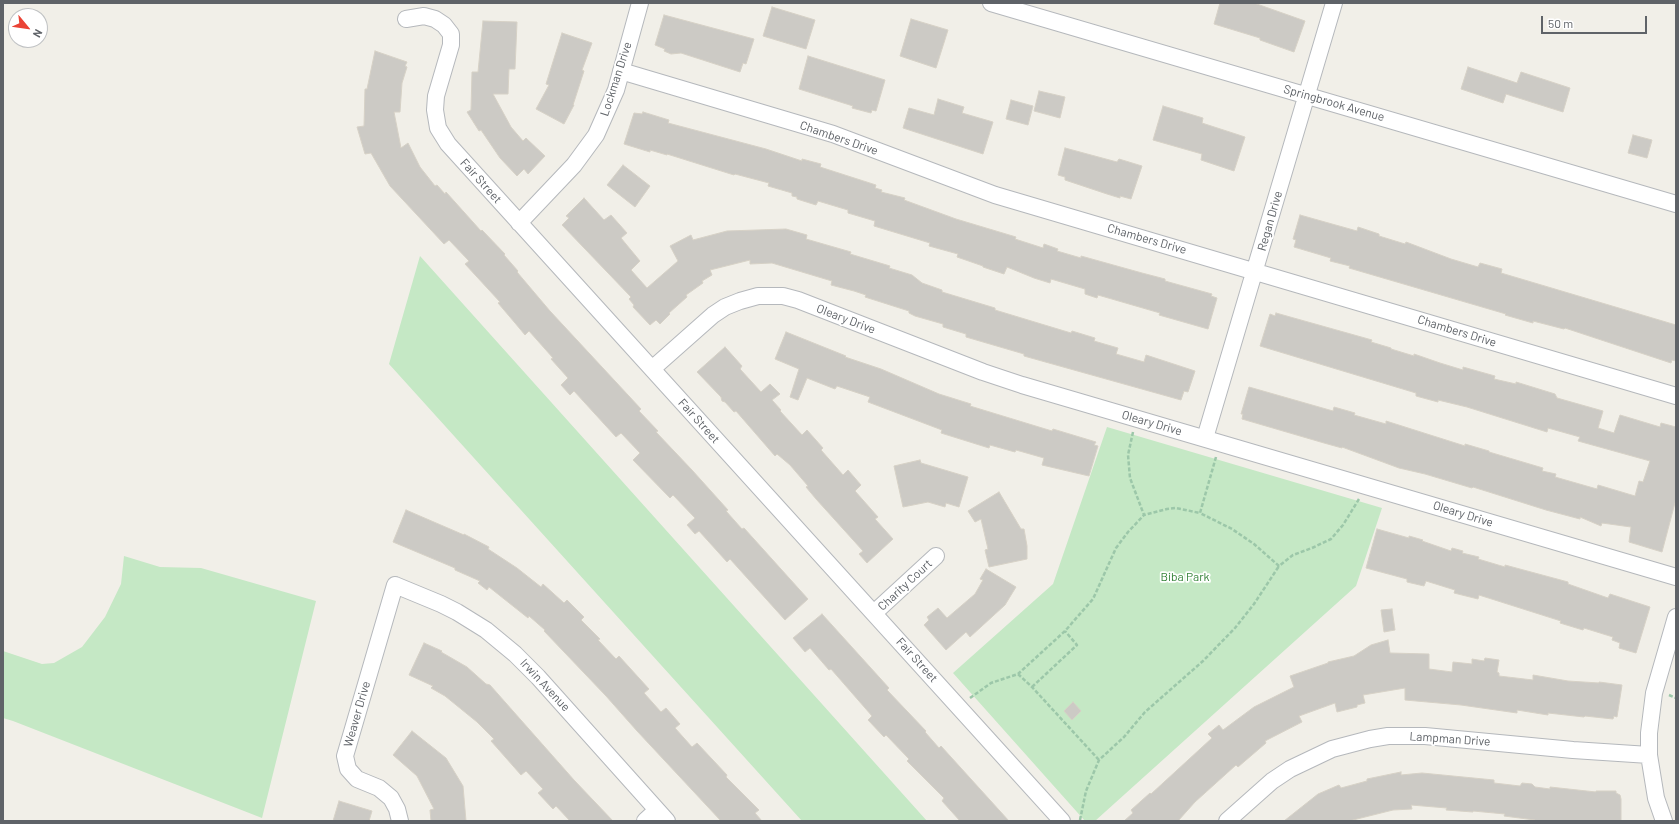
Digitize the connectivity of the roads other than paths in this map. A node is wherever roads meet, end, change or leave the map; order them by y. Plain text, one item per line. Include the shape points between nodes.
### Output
1 (640, 3) edge
2 (991, 3) edge
3 (1334, 3) edge
4 (406, 19) dead end
5 (621, 71) junction
6 (1307, 95) junction
7 (1676, 204) edge
8 (519, 223) junction
9 (1256, 271) junction
10 (652, 369) junction
11 (1676, 396) edge
12 (1205, 438) junction
13 (936, 556) dead end
14 (1676, 578) edge
15 (395, 585) joint
16 (874, 613) junction
17 (1676, 617) edge
18 (1649, 755) junction
19 (662, 815) edge
20 (400, 821) edge
21 (645, 821) edge
22 (1062, 821) edge
23 (1226, 821) edge
24 (1664, 821) edge

1 - 5 street, Lockman Drive
2 - 6 street, Springbrook Avenue
3 - 6 street, Regan Drive
4 - 8 street, Fair Street via 424,16 435,19 451,34 451,45 436,96 438,128 448,144
5 - 8 street, Lockman Drive via 603,120 587,149
5 - 9 street, Chambers Drive via 833,134 995,195
6 - 7 street, Springbrook Avenue
6 - 9 street, Regan Drive
8 - 10 street, Fair Street
9 - 11 street, Chambers Drive
9 - 12 street, Regan Drive
10 - 12 street, Oleary Drive via 713,314 725,307 758,296 783,296 983,372
10 - 16 street, Fair Street
12 - 14 street, Oleary Drive
13 - 16 street, Charity Court
15 - 19 street, Irwin Avenue via 457,612 486,630 515,654
15 - 20 street, Weaver Drive via 345,756 348,768 357,780 379,788 391,798
16 - 22 street, Fair Street
17 - 18 street via 1650,713
18 - 23 street, Lampman Drive via 1425,736 1388,736 1332,749 1290,769 1272,781
18 - 24 street via 1656,798
19 - 21 street

